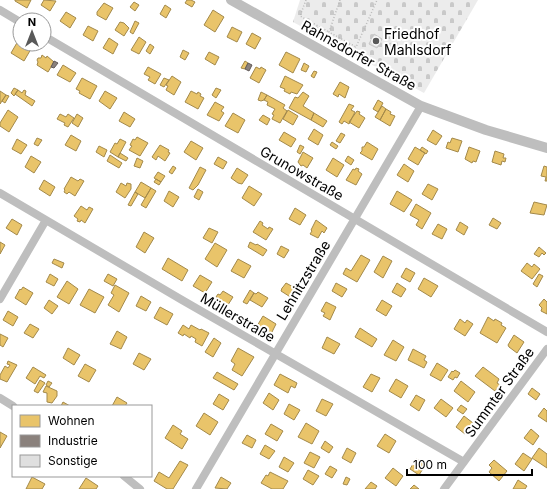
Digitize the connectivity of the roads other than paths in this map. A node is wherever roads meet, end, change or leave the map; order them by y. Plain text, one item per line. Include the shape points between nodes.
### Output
1 (231, 0) edge
2 (0, 10) edge
3 (12, 17) edge
4 (52, 41) edge
5 (421, 106) junction
6 (547, 148) edge
7 (0, 193) edge
8 (355, 219) junction
9 (46, 220) junction
10 (0, 299) edge
11 (547, 332) edge
12 (547, 349) edge
13 (275, 353) junction
14 (0, 398) edge
15 (12, 405) edge
16 (464, 462) junction
17 (125, 477) edge
18 (140, 489) edge
19 (196, 489) edge
20 (444, 489) edge

1 - 5 street, Rahnsdorfer Straße
2 - 3 street
4 - 8 street, Grunowstraße
5 - 6 street, Rahnsdorfer Straße via 486,130
5 - 8 street, Lehnitzstraße
7 - 9 street, Müllerstraße
8 - 11 street, Grunowstraße
8 - 13 street, Lehnitzstraße
9 - 10 street
9 - 13 street, Müllerstraße
12 - 16 street, Summter Straße
13 - 16 street, Müllerstraße
13 - 19 street, Lehnitzstraße
14 - 15 street
16 - 20 street, Summter Straße
17 - 18 street

